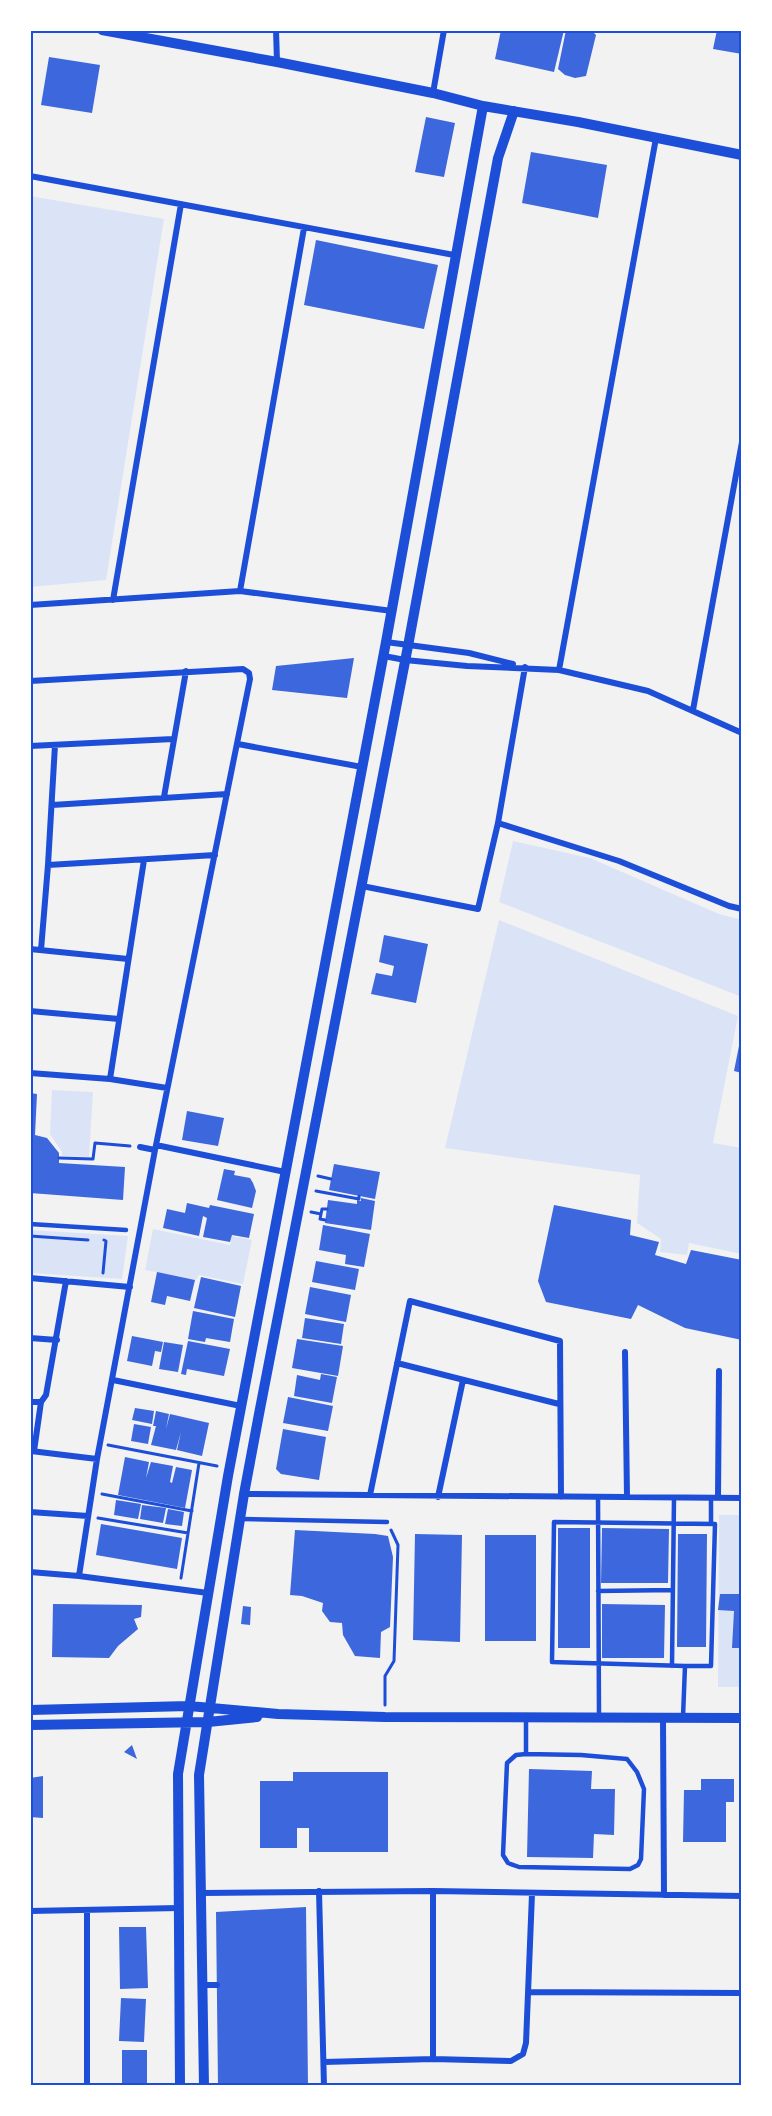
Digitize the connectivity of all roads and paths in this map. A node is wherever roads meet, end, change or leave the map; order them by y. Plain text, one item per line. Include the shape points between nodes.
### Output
1 (102, 30) edge
2 (276, 30) edge
3 (444, 30) edge
4 (277, 62) junction
5 (434, 93) junction
6 (483, 106) junction
7 (514, 111) junction
8 (656, 138) junction
9 (742, 155) edge
10 (30, 176) edge
11 (181, 204) junction
12 (304, 228) junction
13 (454, 255) junction
14 (742, 442) edge
15 (240, 591) junction
16 (113, 600) junction
17 (30, 604) edge
18 (392, 611) junction
19 (386, 642) junction
20 (408, 646) junction
21 (384, 656) junction
22 (405, 660) junction
23 (525, 667) junction
24 (559, 670) junction
25 (186, 671) junction
26 (30, 681) edge
27 (693, 710) junction
28 (742, 733) edge
29 (173, 739) junction
30 (238, 744) junction
31 (55, 745) junction
32 (30, 746) edge
33 (362, 767) junction
34 (227, 794) junction
35 (164, 797) junction
36 (52, 805) junction
37 (498, 824) junction
38 (215, 855) junction
39 (144, 860) junction
40 (48, 866) junction
41 (362, 886) junction
42 (742, 909) edge
43 (30, 949) edge
44 (41, 950) junction
45 (128, 959) junction
46 (30, 1011) edge
47 (119, 1019) junction
48 (30, 1073) edge
49 (110, 1079) junction
50 (167, 1088) junction
51 (140, 1147) joint
52 (156, 1147) junction
53 (59, 1158) dead end
54 (285, 1172) junction
55 (324, 1177) dead end
56 (331, 1179) dead end
57 (303, 1189) junction
58 (359, 1196) dead end
59 (327, 1209) dead end
60 (325, 1220) dead end
61 (30, 1224) edge
62 (126, 1230) dead end
63 (30, 1236) edge
64 (93, 1273) dead end
65 (30, 1278) edge
66 (66, 1281) junction
67 (130, 1287) junction
68 (30, 1338) edge
69 (57, 1340) junction
70 (625, 1352) dead end
71 (397, 1363) junction
72 (720, 1371) dead end
73 (113, 1380) junction
74 (463, 1380) junction
75 (30, 1402) edge
76 (41, 1402) junction
77 (559, 1404) junction
78 (241, 1406) junction
79 (101, 1444) junction
80 (32, 1451) edge
81 (97, 1459) junction
82 (199, 1463) junction
83 (229, 1468) junction
84 (92, 1492) junction
85 (244, 1494) junction
86 (370, 1495) junction
87 (438, 1497) junction
88 (561, 1497) junction
89 (598, 1497) junction
90 (627, 1497) junction
91 (674, 1498) junction
92 (715, 1498) junction
93 (742, 1498) edge
94 (192, 1511) junction
95 (30, 1512) edge
96 (88, 1516) junction
97 (240, 1519) junction
98 (387, 1522) joint
99 (597, 1522) junction
100 (674, 1523) junction
101 (711, 1524) junction
102 (188, 1533) junction
103 (30, 1572) edge
104 (79, 1576) junction
105 (179, 1589) junction
106 (673, 1590) junction
107 (598, 1591) junction
108 (208, 1593) junction
109 (598, 1664) junction
110 (672, 1666) junction
111 (685, 1666) junction
112 (189, 1706) junction
113 (211, 1707) junction
114 (30, 1710) edge
115 (278, 1714) junction
116 (385, 1717) junction
117 (526, 1718) junction
118 (599, 1718) junction
119 (663, 1718) junction
120 (683, 1718) junction
121 (742, 1718) edge
122 (186, 1721) junction
123 (208, 1722) junction
124 (30, 1725) edge
125 (526, 1754) junction
126 (319, 1891) junction
127 (433, 1891) junction
128 (201, 1893) junction
129 (532, 1894) junction
130 (664, 1895) junction
131 (742, 1896) edge
132 (179, 1908) junction
133 (87, 1910) junction
134 (30, 1911) edge
135 (203, 1985) junction
136 (217, 1985) dead end
137 (529, 1992) junction
138 (742, 1993) edge
139 (433, 2059) junction
140 (324, 2062) junction
141 (87, 2086) edge
142 (180, 2086) edge
143 (204, 2086) edge
144 (324, 2086) edge

1 - 4 street
2 - 4 street
3 - 5 street
4 - 5 street
5 - 6 street
6 - 7 street
6 - 13 street
7 - 8 street
7 - 20 street via 501,145
8 - 9 street
8 - 24 street
10 - 11 street
11 - 12 street
11 - 16 street
12 - 13 street
12 - 15 street
13 - 18 street
14 - 27 street
15 - 16 street
15 - 18 street
16 - 17 street
18 - 19 street
19 - 20 street
19 - 21 street
20 - 22 street
20 - 23 street via 469,653
21 - 22 street
21 - 33 street
22 - 23 street
22 - 41 street
23 - 24 street
23 - 37 street
24 - 27 street via 648,691
25 - 26 street
25 - 29 street
25 - 30 street via 243,669 249,673
27 - 28 street
29 - 31 street
29 - 35 street
30 - 33 street
30 - 34 street
31 - 32 street
31 - 36 street
33 - 54 street
34 - 35 street
34 - 38 street
35 - 36 street
36 - 40 street
37 - 41 street via 478,909
37 - 42 street via 619,861
38 - 39 street
38 - 50 street
39 - 40 street
39 - 45 street
40 - 44 street
41 - 57 street
43 - 44 street
44 - 45 street
45 - 47 street
46 - 47 street
47 - 49 street
48 - 49 street
49 - 50 street
50 - 52 street
51 - 52 street
51 - 53 path via 95,1143 93,1159
52 - 54 street
52 - 67 street
54 - 78 street
55 - 56 path
57 - 58 path
57 - 85 street
59 - 60 path via 322,1209 320,1219
61 - 62 lane
63 - 64 path via 106,1240 104,1273
65 - 66 street
66 - 67 street
66 - 69 street
67 - 73 street
68 - 69 street
69 - 76 street via 46,1395
70 - 90 street
71 - 74 street
71 - 77 street via 410,1301 560,1341
71 - 86 street
72 - 92 street
73 - 78 street
73 - 79 street
74 - 77 street
74 - 87 street
75 - 76 street
76 - 80 street
77 - 88 street
78 - 83 street
79 - 81 street
79 - 82 path
80 - 81 street
81 - 84 street
82 - 83 path
82 - 94 path
83 - 108 street
84 - 94 path
84 - 96 street
85 - 86 street
85 - 97 street
86 - 87 street
87 - 88 street
88 - 89 street
89 - 90 street
89 - 99 lane
90 - 91 street
91 - 92 street
91 - 100 lane
92 - 93 street
92 - 101 lane
94 - 102 path
95 - 96 street
96 - 102 path
96 - 104 street
97 - 98 lane
97 - 113 street
98 - 116 path via 398,1545 394,1661 385,1676
99 - 100 lane
99 - 107 lane
99 - 109 lane via 554,1522 552,1662
100 - 101 lane
100 - 106 lane
101 - 111 lane via 715,1524 711,1666
102 - 105 path
103 - 104 street
104 - 105 street
105 - 108 street
106 - 107 lane
106 - 110 lane
107 - 109 lane
108 - 112 street
109 - 110 lane
109 - 118 lane
110 - 111 lane
111 - 120 lane
112 - 113 street
112 - 114 street
112 - 122 street
113 - 115 street
113 - 123 street
115 - 116 street
115 - 123 street
116 - 117 street
117 - 118 street
117 - 125 lane
118 - 119 street
119 - 120 street
119 - 130 street
120 - 121 street
122 - 123 street
122 - 124 street
122 - 132 street via 178,1774
123 - 128 street via 199,1775
125 - 125 lane via 627,1759 644,1789 638,1865 630,1869 519,1867 508,1863 503,1856 507,1763 516,1755
126 - 127 street
126 - 128 street
126 - 140 street
127 - 129 street
127 - 139 street
128 - 135 street
129 - 130 street
129 - 137 street
130 - 131 street
132 - 133 street
132 - 142 street
133 - 134 street
133 - 141 street
135 - 136 street
135 - 143 street
137 - 138 street
137 - 139 street via 523,2054 511,2061
139 - 140 street
140 - 144 street

